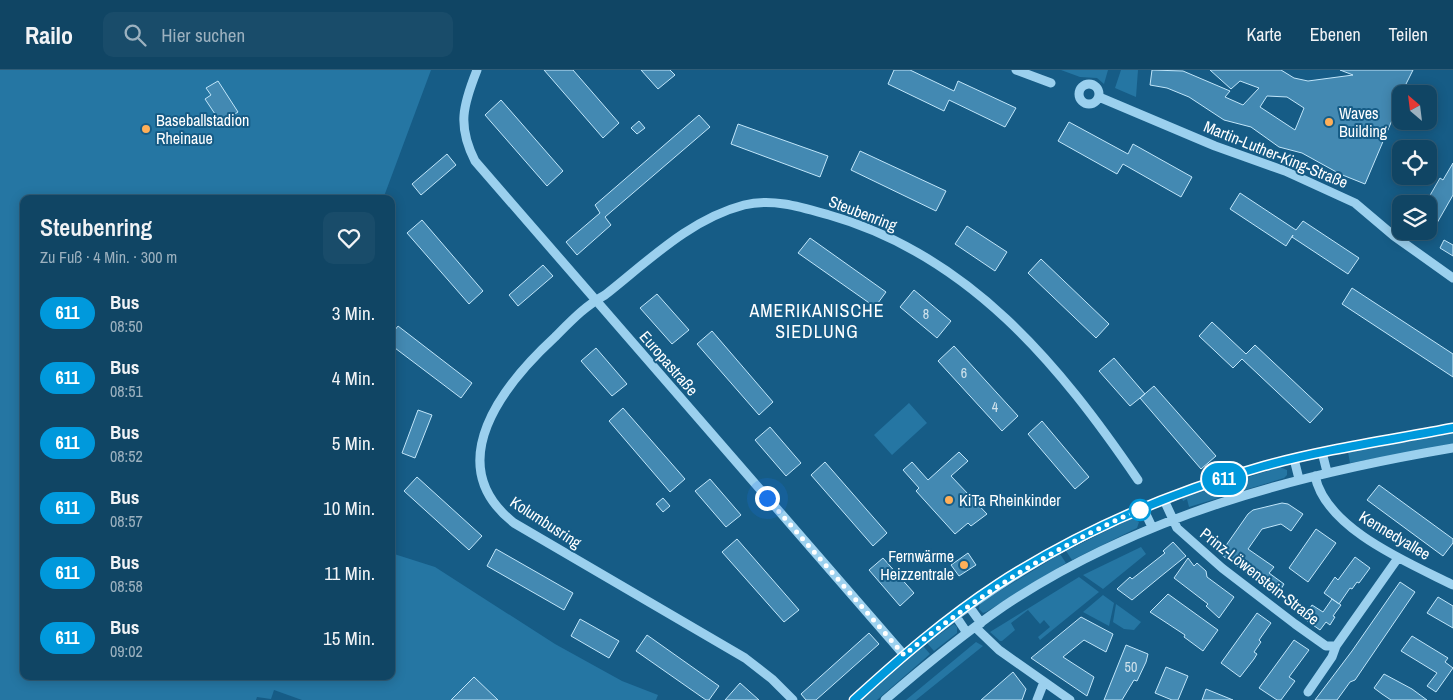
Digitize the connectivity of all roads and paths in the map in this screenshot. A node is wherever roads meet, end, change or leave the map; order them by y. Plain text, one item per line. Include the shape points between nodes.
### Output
1 (477, 70) edge
2 (1016, 70) edge
3 (1051, 82) dead end
4 (1099, 97) dead end
5 (1453, 278) edge
6 (597, 300) junction
7 (1453, 428) edge
8 (1453, 448) edge
9 (1322, 452) junction
10 (1294, 459) junction
11 (1327, 472) junction
12 (1315, 476) junction
13 (1299, 479) junction
14 (1138, 480) dead end
15 (1164, 500) junction
16 (1143, 508) junction
17 (1172, 519) junction
18 (1152, 527) junction
19 (1398, 558) junction
20 (1453, 585) edge
21 (968, 605) junction
22 (955, 615) junction
23 (974, 628) junction
24 (1336, 646) junction
25 (904, 655) junction
26 (1044, 682) junction
27 (1308, 692) dead end
28 (793, 700) edge
29 (854, 700) edge
30 (885, 700) edge
31 (1037, 700) edge
32 (1070, 700) edge

1 - 6 street, Europastraße via 463,111 467,143 475,161
2 - 3 street
4 - 5 street, Martin-Luther-King-Straße via 1215,146 1285,171 1355,203 1394,236
6 - 14 street, Steubenring via 699,223 744,205 781,203 842,219 890,238 982,296 1069,385
6 - 25 street, Europastraße
6 - 28 street, Kolumbusring via 523,368 490,415 481,454 483,476 490,496 514,523 744,658
7 - 9 street
8 - 11 street
9 - 10 street
9 - 11 street
10 - 13 street
10 - 15 street
11 - 12 street
12 - 13 street
12 - 19 street, Kennedyallee via 1318,489 1343,520
13 - 17 street
15 - 16 street
15 - 17 street
16 - 18 street
16 - 21 street via 1055,551
17 - 18 street
17 - 24 street, Prinz-Löwenstein-Straße via 1177,528 1203,552 1259,598 1326,646
18 - 23 street via 1048,579
19 - 20 street, Kennedyallee
19 - 24 street
21 - 22 street
21 - 23 street
22 - 23 street
22 - 25 street
23 - 26 street
23 - 30 street
24 - 27 street
25 - 29 street
26 - 31 street
26 - 32 street

